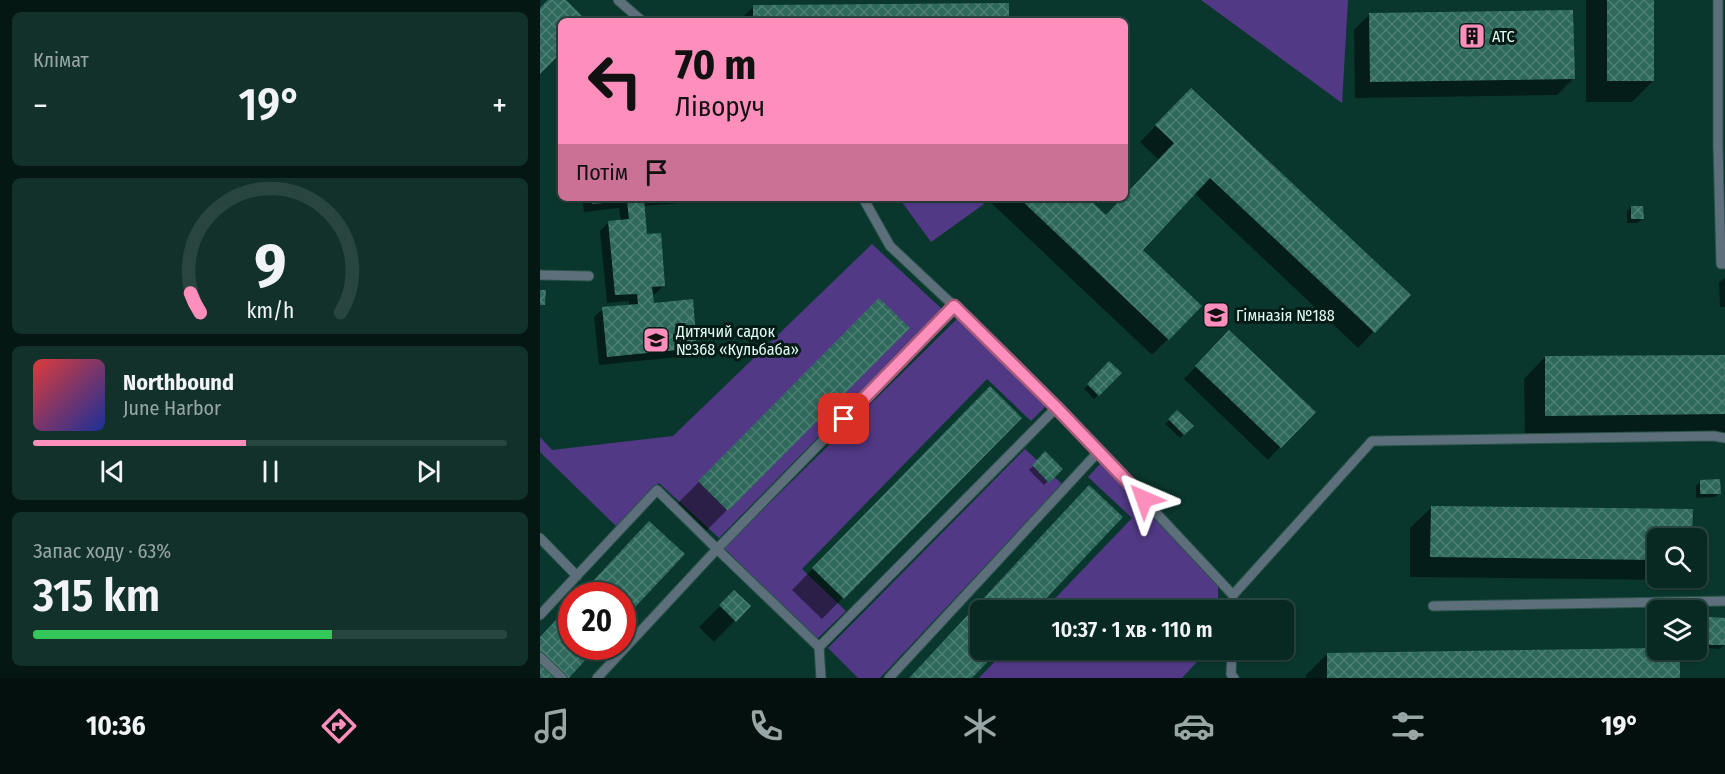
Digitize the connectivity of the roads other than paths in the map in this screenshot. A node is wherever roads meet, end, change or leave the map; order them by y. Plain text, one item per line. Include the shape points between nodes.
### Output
1 (618, 0) edge
2 (1718, 0) edge
3 (639, 18) edge
4 (865, 201) edge
5 (1725, 264) edge
6 (540, 275) edge
7 (589, 276) dead end
8 (954, 306) junction
9 (1056, 407) junction
10 (1725, 438) edge
11 (1099, 451) junction
12 (540, 538) edge
13 (717, 549) junction
14 (577, 576) junction
15 (1233, 595) junction
16 (1233, 600) edge
17 (1725, 601) edge
18 (1433, 606) dead end
19 (540, 615) edge
20 (819, 647) junction
21 (540, 657) edge
22 (1231, 660) edge
23 (1230, 677) edge
24 (562, 678) edge
25 (597, 678) edge
26 (821, 678) edge
27 (889, 678) edge

1 - 3 lane
2 - 5 lane via 1720,233 1721,264
4 - 8 lane via 890,246
6 - 7 lane
8 - 9 lane
8 - 13 lane
9 - 11 lane
9 - 20 lane
10 - 15 lane via 1372,441
11 - 15 lane
11 - 27 lane
12 - 14 lane
13 - 14 lane via 657,490
13 - 20 lane
13 - 25 lane
14 - 19 lane
15 - 16 lane
17 - 18 lane
20 - 26 lane
21 - 24 lane
22 - 23 lane

